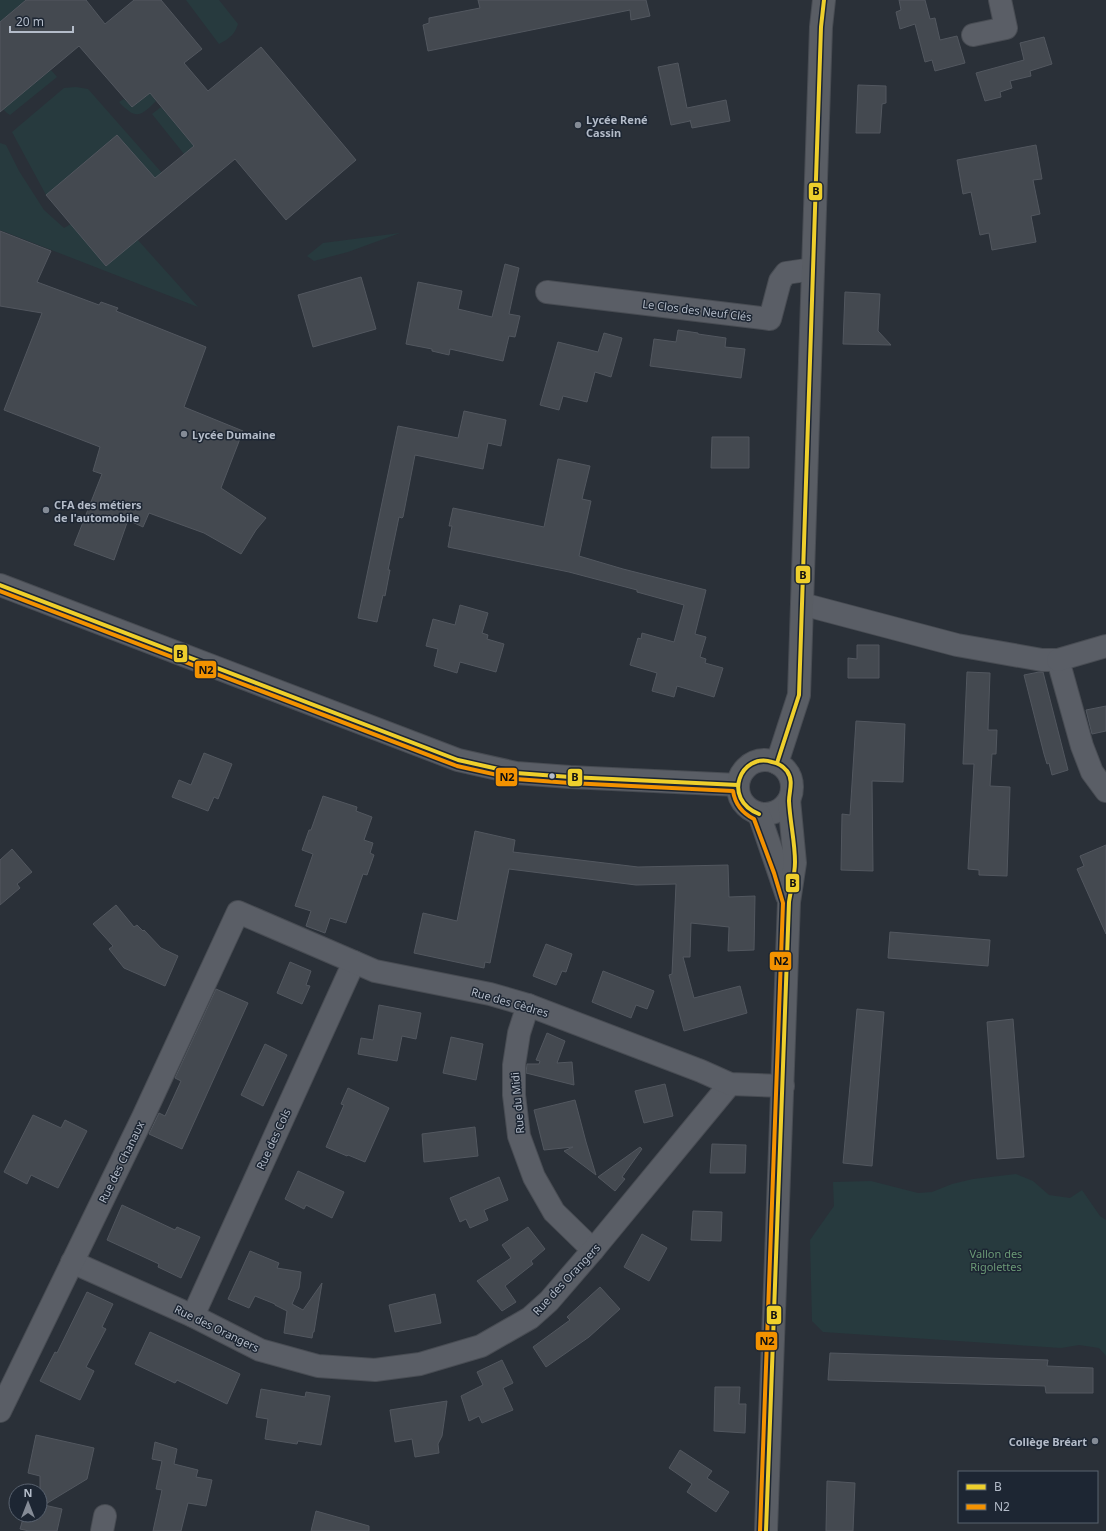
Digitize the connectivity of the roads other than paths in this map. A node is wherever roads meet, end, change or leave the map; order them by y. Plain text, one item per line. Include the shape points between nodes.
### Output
1 (824, 0) edge
2 (1000, 0) edge
3 (973, 35) dead end
4 (813, 269) junction
5 (547, 292) dead end
6 (0, 585) edge
7 (802, 604) junction
8 (1106, 646) edge
9 (1058, 660) junction
10 (777, 763) junction
11 (738, 785) junction
12 (1106, 791) edge
13 (789, 800) junction
14 (759, 814) junction
15 (789, 902) junction
16 (238, 912) joint
17 (354, 962) junction
18 (528, 1005) junction
19 (730, 1084) junction
20 (783, 1086) junction
21 (594, 1250) junction
22 (72, 1262) junction
23 (192, 1316) junction
24 (0, 1411) edge
25 (766, 1531) edge

1 - 4 main road
2 - 3 street via 1006,28
4 - 5 street, Le Clos des Neuf Clés via 786,273 780,281 770,319
4 - 7 main road
6 - 11 street via 458,760 516,773
7 - 9 street via 957,646 1042,660
7 - 10 main road via 799,695
8 - 9 street
9 - 12 street via 1082,746 1092,772
10 - 11 main road via 769,760 751,763 744,769
10 - 13 main road via 791,779 792,792
11 - 14 main road via 738,793 746,807
13 - 14 main road via 784,808 776,812
13 - 15 main road via 795,863
14 - 15 main road
15 - 20 main road
16 - 17 street, Rue des Cèdres
16 - 22 street, Rue des Chanaux via 143,1117
17 - 18 street, Rue des Cèdres via 375,971 490,994
17 - 23 street, Rue des Cols
18 - 19 street, Rue des Cèdres
18 - 21 street, Rue du Midi via 519,1033 514,1064 514,1095 519,1136 534,1177 554,1212
19 - 20 street, Rue des Cèdres
19 - 21 street, Rue des Orangers
20 - 25 main road
21 - 23 street, Rue des Orangers via 549,1301 530,1318 482,1346 420,1364 375,1370 318,1366 260,1350
22 - 23 street, Rue des Orangers
22 - 24 street, Rue des Chanaux

